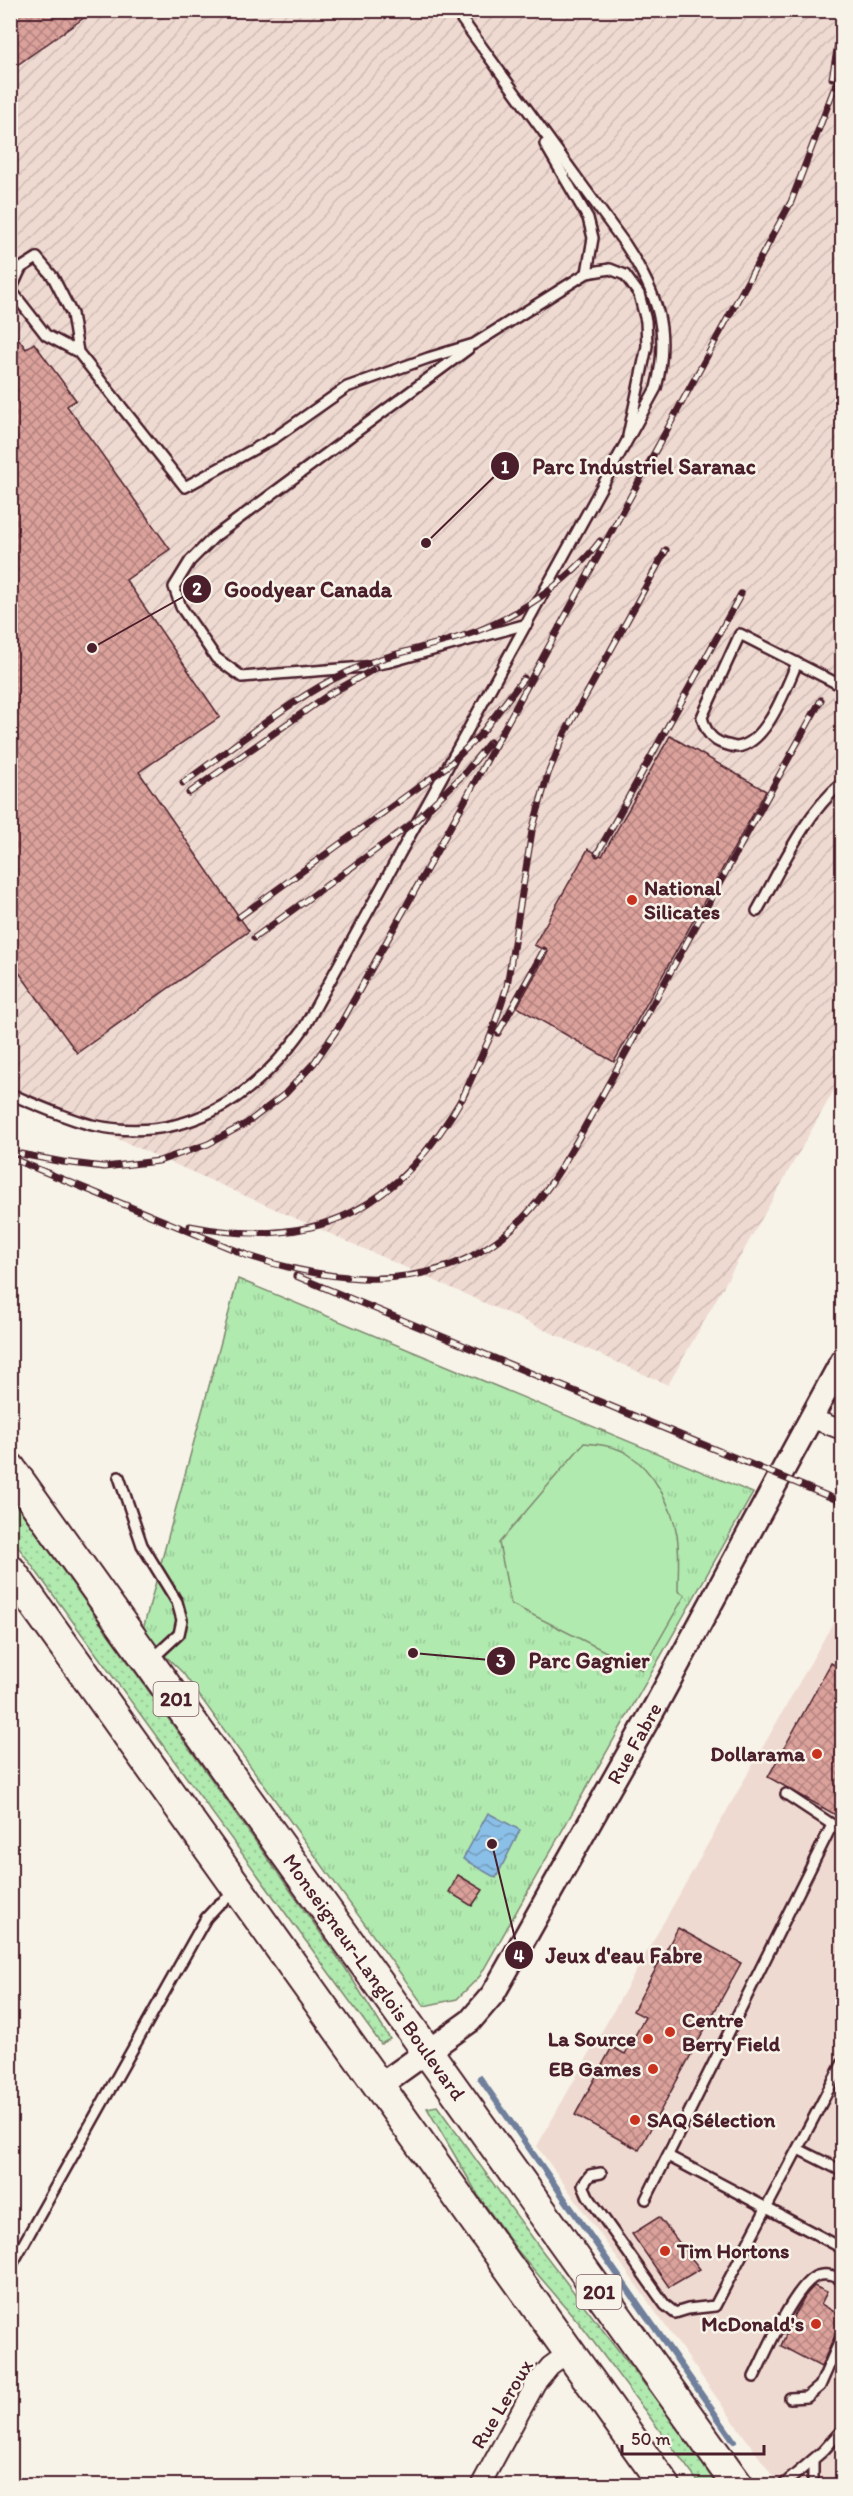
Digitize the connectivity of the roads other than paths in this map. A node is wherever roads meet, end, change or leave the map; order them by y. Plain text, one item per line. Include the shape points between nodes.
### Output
1 (455, 10) edge
2 (518, 97) junction
3 (586, 273) junction
4 (474, 344) junction
5 (78, 352) junction
6 (627, 445) junction
7 (527, 624) junction
8 (797, 663) junction
9 (843, 686) edge
10 (843, 783) edge
11 (757, 911) dead end
12 (10, 1094) edge
13 (843, 1361) edge
14 (813, 1419) junction
15 (843, 1430) edge
16 (10, 1468) edge
17 (119, 1477) dead end
18 (10, 1570) edge
19 (149, 1662) junction
20 (786, 1794) dead end
21 (832, 1825) junction
22 (843, 1831) edge
23 (239, 1890) junction
24 (428, 2052) junction
25 (843, 2064) edge
26 (380, 2086) junction
27 (798, 2149) junction
28 (668, 2156) junction
29 (843, 2171) edge
30 (602, 2173) dead end
31 (646, 2199) dead end
32 (767, 2208) junction
33 (843, 2248) edge
34 (10, 2268) edge
35 (843, 2283) edge
36 (843, 2336) edge
37 (569, 2352) junction
38 (754, 2377) dead end
39 (790, 2398) dead end
40 (843, 2430) edge
41 (813, 2460) junction
42 (480, 2486) edge
43 (665, 2486) edge
44 (738, 2486) edge
45 (782, 2486) edge
46 (813, 2486) edge

1 - 2 lane
2 - 3 lane via 588,218 593,238
2 - 6 lane via 625,244 655,297 662,328 660,372 649,404
3 - 4 lane
3 - 6 lane via 610,269 626,275 639,294 646,321 647,346
4 - 5 lane via 347,387 276,437 185,488
4 - 7 lane via 214,537 190,561 174,587 181,608 216,658 242,677 363,667
5 - 5 lane via 72,314 37,258 21,268 11,290 46,336
6 - 7 lane
7 - 12 lane via 304,1028 263,1076 204,1117 160,1128 92,1125
8 - 8 lane via 740,634 702,717 706,731 719,742 736,747 751,742 764,730
8 - 9 lane
10 - 11 lane via 810,818
13 - 14 street, Rue Fabre
14 - 15 street
14 - 24 street, Rue Fabre via 506,1974 470,2021
16 - 19 highway, Monseigneur-Langlois Boulevard / 201
17 - 19 lane via 142,1545 177,1602 182,1620 178,1634
18 - 23 highway, 201
19 - 24 highway, Monseigneur-Langlois Boulevard / 201
20 - 21 lane
21 - 22 lane
21 - 28 lane
23 - 26 highway, 201
23 - 34 lane via 206,1918
24 - 26 street, Rue Fabre
24 - 44 highway, Monseigneur-Langlois Boulevard / 201
25 - 27 lane
26 - 37 highway, 201
27 - 29 lane
27 - 32 lane
28 - 31 lane
28 - 32 lane
30 - 32 lane via 590,2175 583,2185 588,2196 665,2305 675,2313 715,2306
32 - 33 lane
35 - 38 lane via 828,2274 805,2284
36 - 39 lane via 820,2386 807,2397
37 - 42 street, Rue Leroux via 536,2383
37 - 43 highway, 201
40 - 41 lane
41 - 45 lane
41 - 46 lane

